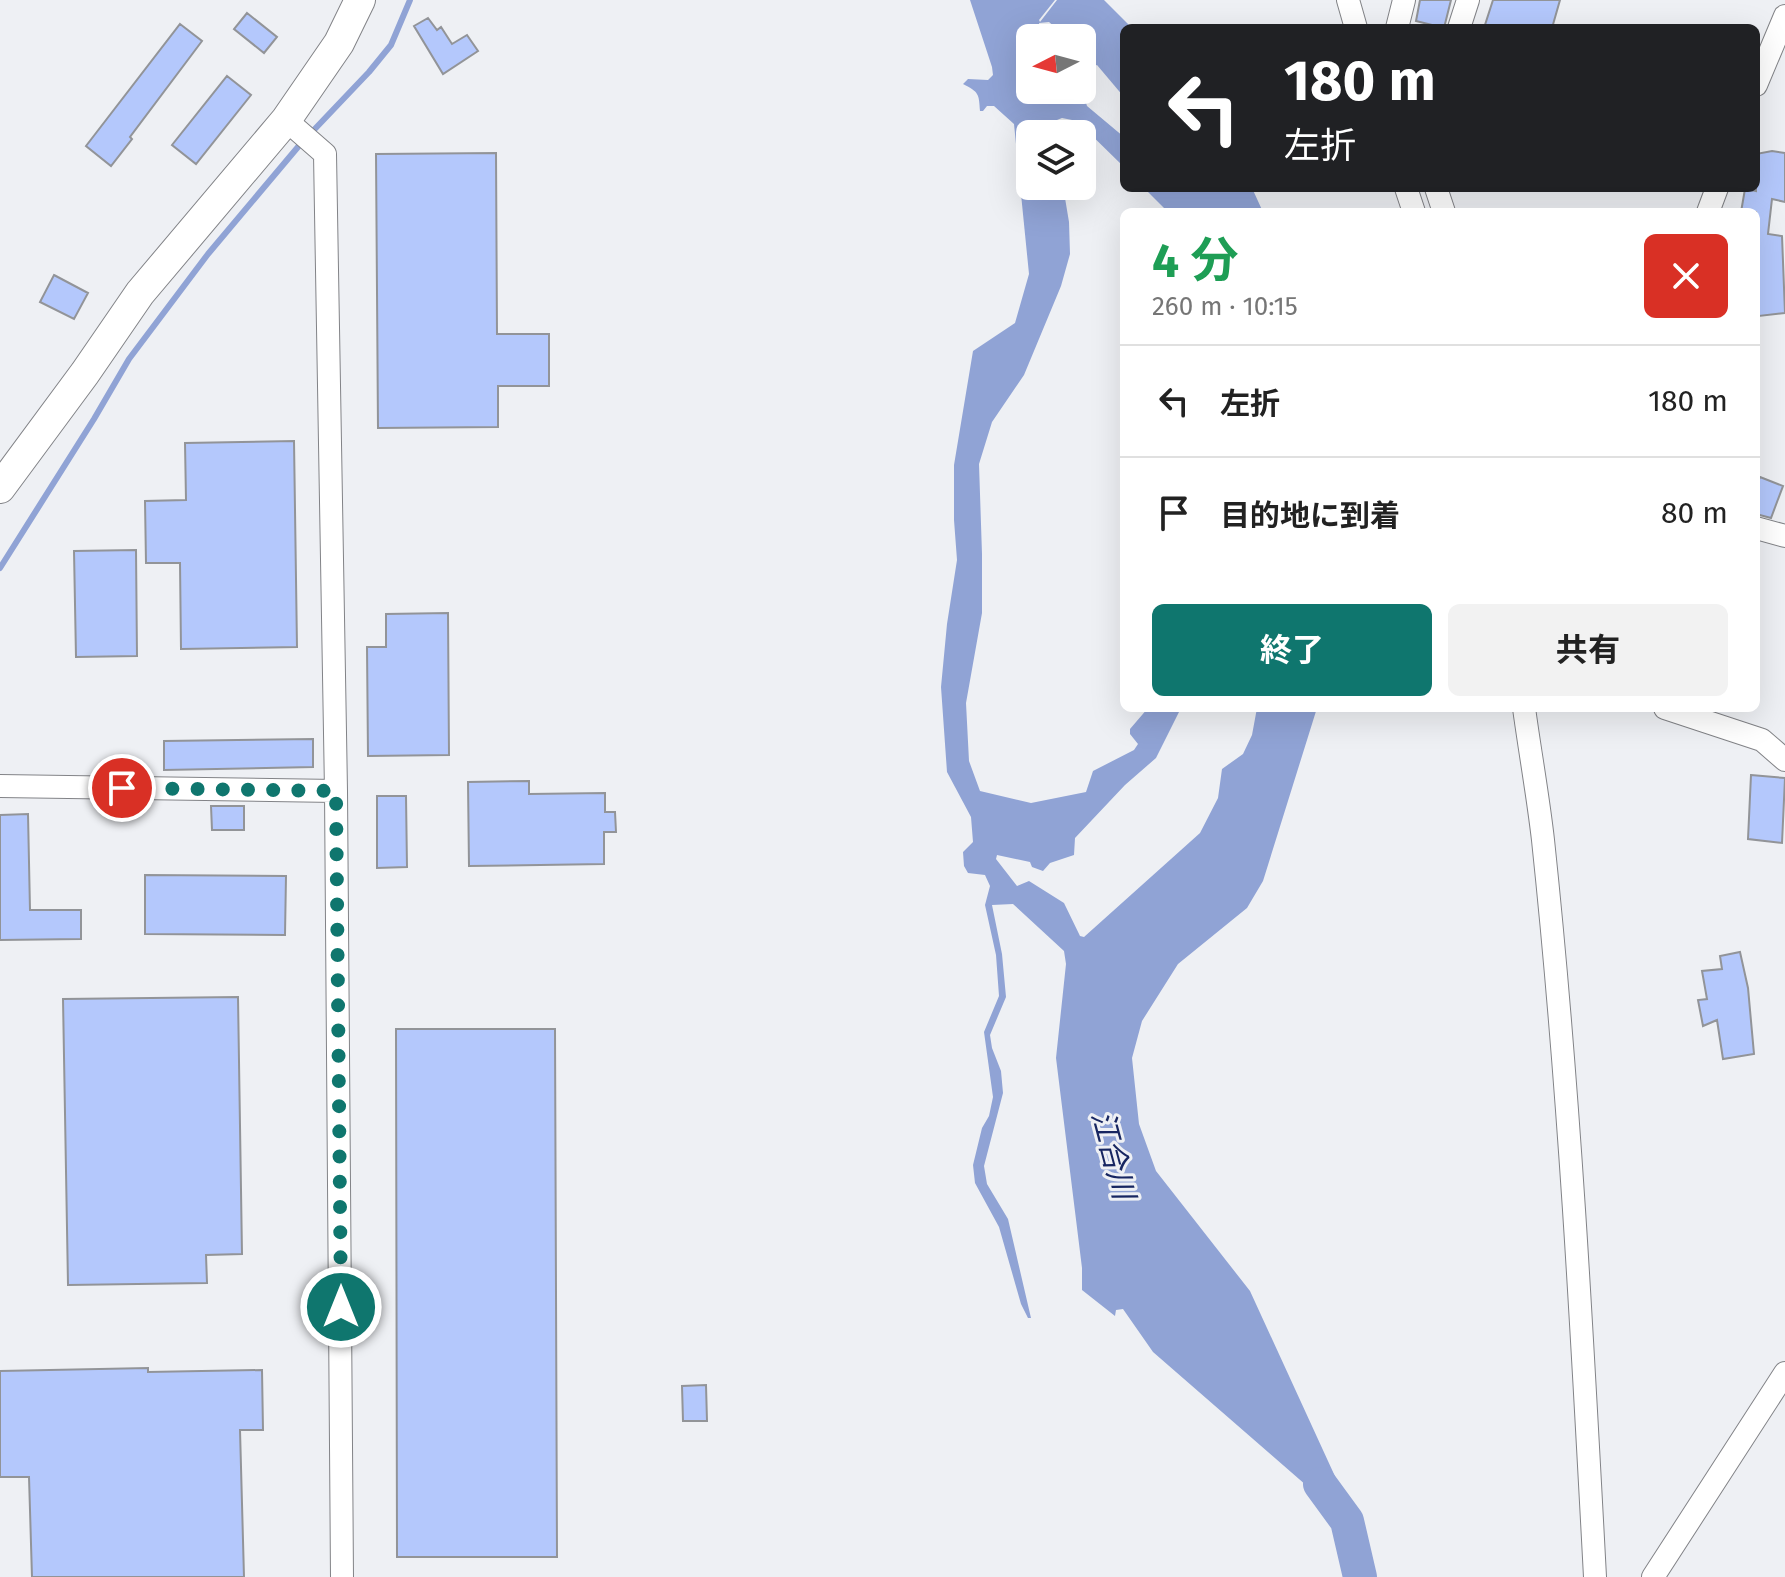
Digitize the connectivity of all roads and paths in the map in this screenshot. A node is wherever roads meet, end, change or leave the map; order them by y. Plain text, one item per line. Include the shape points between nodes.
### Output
1 (360, 0) edge
2 (1348, 0) edge
3 (1404, 0) edge
4 (1468, 0) edge
5 (1785, 16) edge
6 (1355, 24) edge
7 (1398, 24) edge
8 (1460, 24) edge
9 (1760, 75) edge
10 (286, 120) junction
11 (0, 488) edge
12 (1760, 529) edge
13 (1785, 536) edge
14 (1525, 712) edge
15 (1677, 712) edge
16 (1785, 760) edge
17 (0, 786) edge
18 (336, 791) junction
19 (1785, 1373) edge
20 (342, 1577) edge
21 (1595, 1577) edge
22 (1653, 1577) edge

1 - 10 street via 339,43
2 - 6 street
3 - 7 street
4 - 8 street
5 - 9 street
10 - 11 street via 140,293
10 - 18 street via 325,154
12 - 13 street
14 - 21 street via 1558,1002
15 - 16 street via 1762,740
17 - 18 street
18 - 20 street
19 - 22 street

